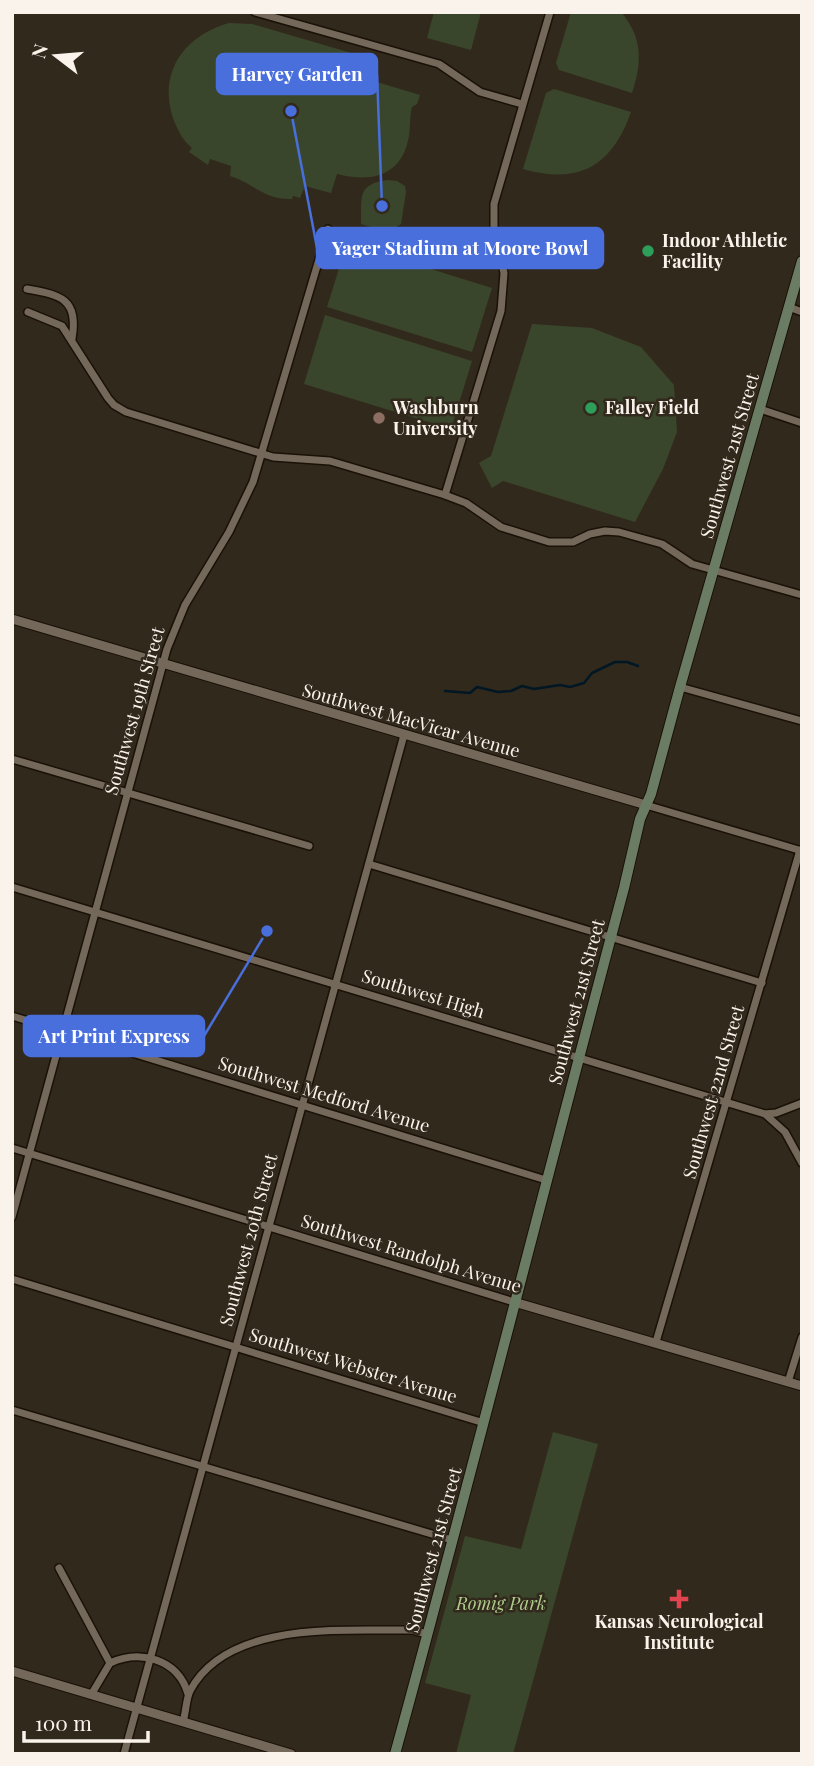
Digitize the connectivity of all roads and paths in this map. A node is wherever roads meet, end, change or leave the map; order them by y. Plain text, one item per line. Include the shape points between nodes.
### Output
1 (255, 12) edge
2 (550, 12) edge
3 (522, 104) junction
4 (328, 229) dead end
5 (802, 261) edge
6 (27, 289) dead end
7 (789, 307) junction
8 (28, 312) dead end
9 (802, 312) edge
10 (72, 339) junction
11 (760, 408) junction
12 (802, 423) edge
13 (261, 454) junction
14 (445, 495) junction
15 (713, 569) junction
16 (802, 596) edge
17 (12, 619) edge
18 (163, 664) junction
19 (680, 687) junction
20 (802, 721) edge
21 (404, 735) junction
22 (12, 759) edge
23 (127, 793) junction
24 (646, 805) junction
25 (309, 846) dead end
26 (801, 850) edge
27 (369, 864) junction
28 (12, 887) edge
29 (95, 912) junction
30 (610, 937) junction
31 (762, 983) junction
32 (334, 984) junction
33 (12, 1016) edge
34 (63, 1031) junction
35 (577, 1058) junction
36 (727, 1102) junction
37 (802, 1103) edge
38 (302, 1104) junction
39 (765, 1114) junction
40 (12, 1148) edge
41 (30, 1154) junction
42 (802, 1163) edge
43 (546, 1180) junction
44 (12, 1217) edge
45 (269, 1226) junction
46 (12, 1279) edge
47 (514, 1302) junction
48 (802, 1337) edge
49 (656, 1342) junction
50 (236, 1347) junction
51 (788, 1382) junction
52 (802, 1386) edge
53 (12, 1410) edge
54 (484, 1423) junction
55 (204, 1467) junction
56 (452, 1540) junction
57 (59, 1568) dead end
58 (428, 1634) junction
59 (150, 1657) junction
60 (110, 1663) junction
61 (12, 1671) edge
62 (188, 1694) junction
63 (91, 1695) junction
64 (136, 1708) junction
65 (183, 1722) junction
66 (124, 1754) edge
67 (291, 1754) edge
68 (395, 1754) edge

1 - 3 street via 439,64 480,92
2 - 3 street
3 - 14 street via 494,204 494,229 504,273 501,311
4 - 13 street, Southwest 19th Street
5 - 7 main road, Southwest 21st Street
6 - 10 street via 68,302 74,316
7 - 9 street
7 - 11 main road, Southwest 21st Street
8 - 10 street via 59,323
10 - 13 street via 119,409
11 - 12 street
11 - 15 main road, Southwest 21st Street
13 - 14 street via 330,461
13 - 18 street, Southwest 19th Street via 243,506 185,604
14 - 15 street via 501,527 549,542 565,543 612,531 662,544 692,564
15 - 16 street
15 - 19 main road, Southwest 21st Street
17 - 18 street, Southwest MacVicar Avenue
18 - 21 street, Southwest MacVicar Avenue
18 - 23 street, Southwest 19th Street
19 - 20 street
19 - 24 main road, Southwest 21st Street
21 - 24 street, Southwest MacVicar Avenue
21 - 27 street, Southwest 20th Street
22 - 23 street
23 - 25 street
23 - 29 street, Southwest 19th Street
24 - 26 street, Southwest MacVicar Avenue
24 - 30 main road, Southwest 21st Street
26 - 31 street, Southwest 22nd Street
27 - 30 street
27 - 32 street, Southwest 20th Street
28 - 29 street, Southwest High
29 - 32 street, Southwest High
29 - 34 street, Southwest 19th Street
30 - 31 street
30 - 35 main road, Southwest 21st Street
31 - 36 street, Southwest 22nd Street
32 - 35 street, Southwest High
32 - 38 street, Southwest 20th Street
33 - 34 street, Southwest Medford Avenue
34 - 38 street, Southwest Medford Avenue
34 - 41 street, Southwest 19th Street
35 - 36 street, Southwest High
35 - 43 main road, Southwest 21st Street
36 - 39 street, Southwest High
36 - 49 street, Southwest 22nd Street
37 - 39 street
38 - 43 street, Southwest Medford Avenue
38 - 45 street, Southwest 20th Street
39 - 42 street, Southwest High via 785,1132
40 - 41 street, Southwest Randolph Avenue
41 - 44 street, Southwest 19th Street
41 - 45 street, Southwest Randolph Avenue
43 - 47 main road, Southwest 21st Street
45 - 47 street, Southwest Randolph Avenue
45 - 50 street, Southwest 20th Street
46 - 50 street, Southwest Webster Avenue
47 - 49 street, Southwest Randolph Avenue
47 - 54 main road, Southwest 21st Street
48 - 51 street
49 - 51 street, Southwest Randolph Avenue
50 - 54 street, Southwest Webster Avenue
50 - 55 street, Southwest 20th Street
51 - 52 street, Southwest Randolph Avenue
53 - 55 street
54 - 56 main road, Southwest 21st Street
55 - 56 street
55 - 59 street, Southwest 20th Street
56 - 58 main road, Southwest 21st Street
57 - 60 street
58 - 62 street via 412,1630 331,1631 268,1639 219,1658
58 - 68 main road, Southwest 21st Street
59 - 60 street
59 - 62 street via 172,1669
59 - 64 street, Southwest 20th Street
60 - 63 street
61 - 63 street
62 - 65 street
63 - 64 street
64 - 65 street
64 - 66 street, Southwest 20th Street
65 - 67 street

